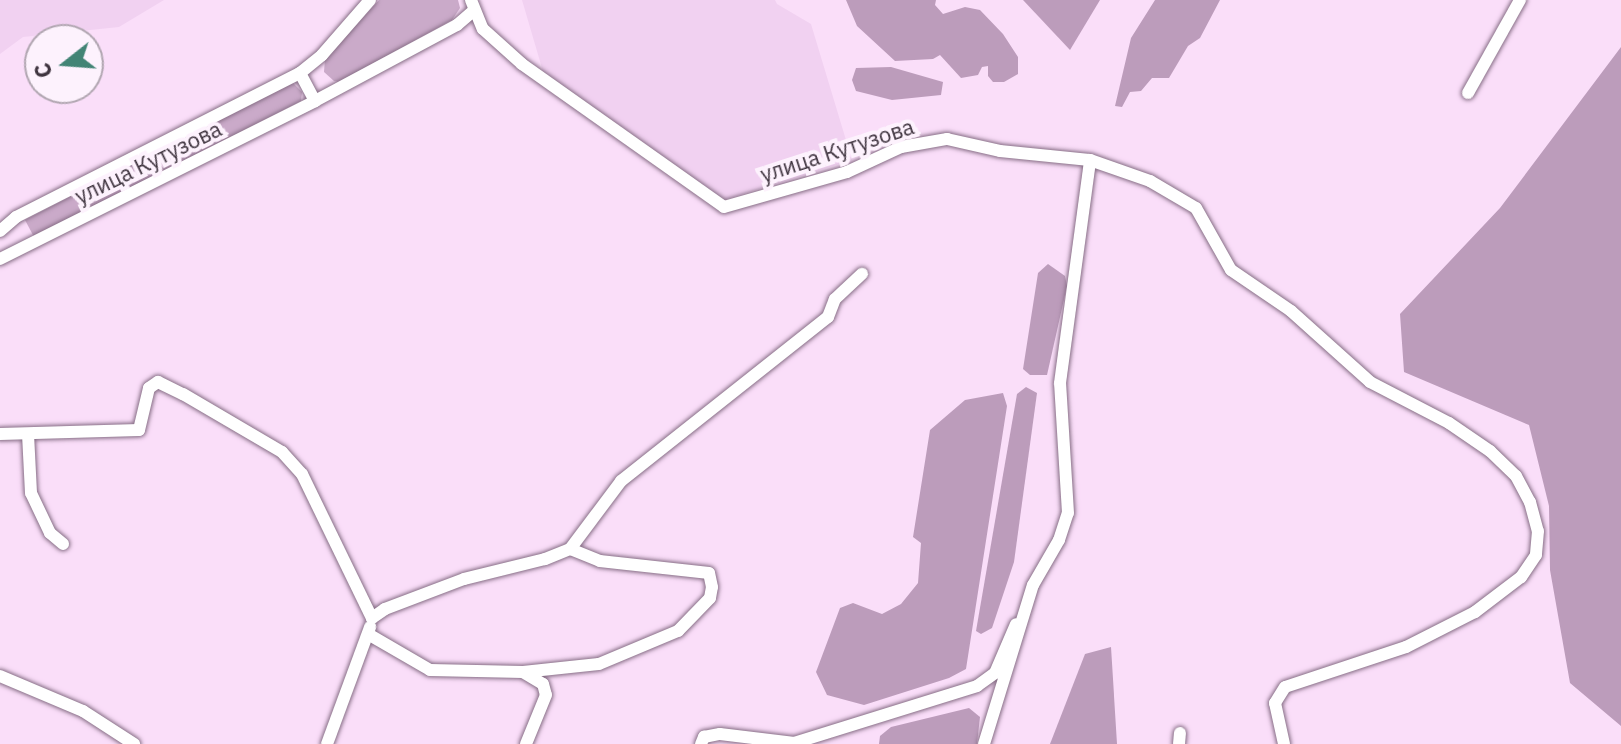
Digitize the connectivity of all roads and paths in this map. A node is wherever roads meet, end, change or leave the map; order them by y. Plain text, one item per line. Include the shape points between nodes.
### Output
1 (370, 0) edge
2 (1520, 0) edge
3 (473, 5) edge
4 (300, 73) junction
5 (1468, 93) dead end
6 (315, 101) junction
7 (1090, 160) junction
8 (0, 231) edge
9 (0, 259) edge
10 (862, 274) dead end
11 (0, 434) edge
12 (28, 434) junction
13 (63, 544) dead end
14 (570, 549) junction
15 (1033, 585) junction
16 (372, 618) junction
17 (368, 634) junction
18 (523, 672) junction
19 (0, 676) edge
20 (134, 744) edge
21 (327, 744) edge
22 (526, 744) edge
23 (701, 744) edge
24 (984, 744) edge
25 (1284, 744) edge

1 - 4 street, улица Кутузова
2 - 5 street
3 - 6 street, улица Кутузова via 457,25
3 - 7 street, улица Кутузова via 483,29 522,64 724,207 847,172 923,141 947,139 1000,151
4 - 6 street
4 - 8 street, улица Кутузова via 16,217
6 - 9 street, улица Кутузова
7 - 15 street via 1060,383 1068,513
7 - 25 street via 1150,181 1196,208 1231,270 1291,311 1370,382 1490,451 1516,476 1530,502 1538,531 1536,555 1521,577 1475,612 1406,647 1285,687 1275,703
10 - 14 street via 835,299 828,317 621,481
11 - 12 street
12 - 13 street via 31,493 50,533
12 - 16 street via 139,430 149,388 158,382 183,394 282,452 302,474
14 - 16 street via 464,579
14 - 18 street via 600,561 709,573 710,598 678,631 650,645 599,664
15 - 23 street via 995,673 977,686 794,743 720,734 704,737
15 - 24 street
16 - 17 street
17 - 18 street via 430,670
17 - 21 street
18 - 22 street via 543,684 546,695
19 - 20 street via 83,711

